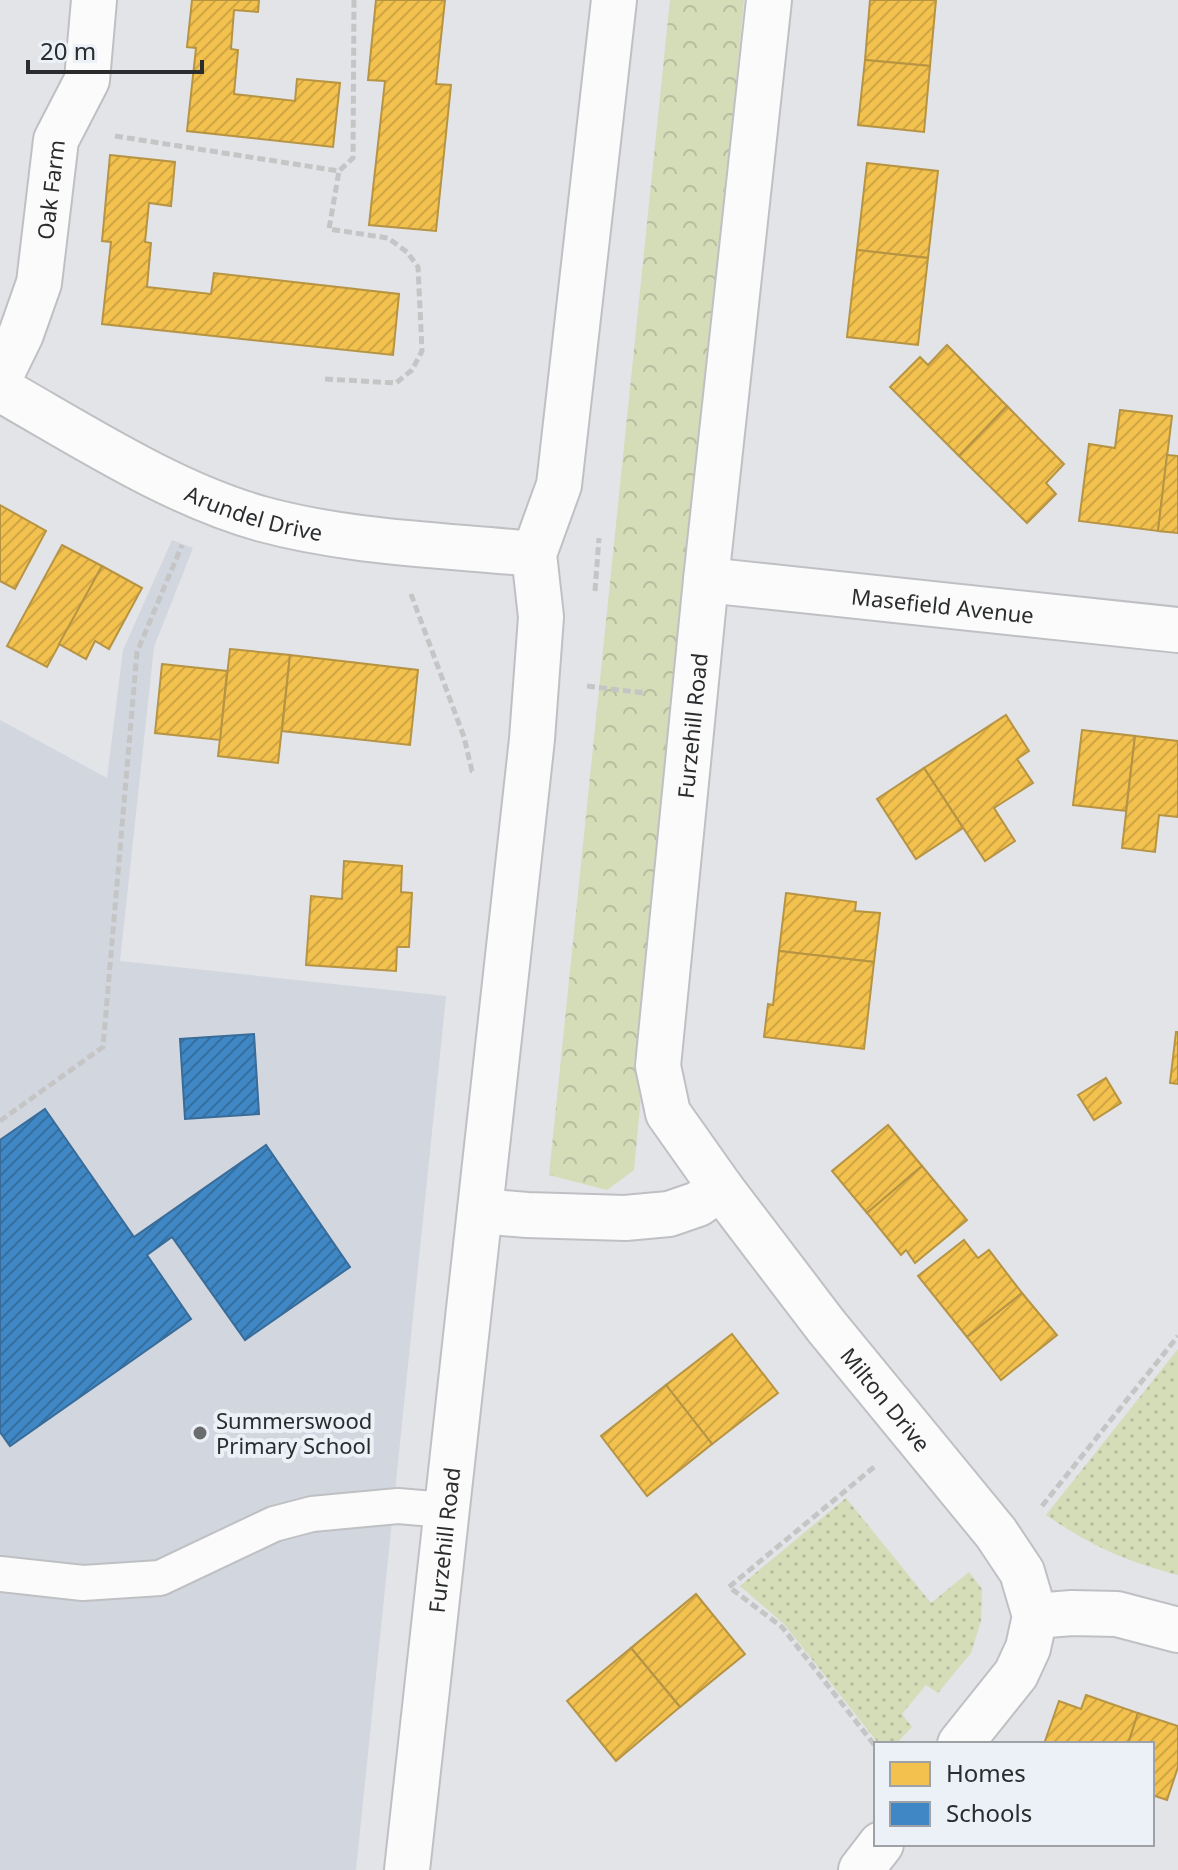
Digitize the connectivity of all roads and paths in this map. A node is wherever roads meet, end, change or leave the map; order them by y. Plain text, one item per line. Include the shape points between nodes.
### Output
1 (94, 0) edge
2 (354, 0) edge
3 (614, 0) edge
4 (769, 0) edge
5 (63, 128) junction
6 (339, 171) junction
7 (0, 377) edge
8 (325, 379) dead end
9 (0, 389) edge
10 (599, 533) dead end
11 (182, 544) dead end
12 (534, 554) junction
13 (706, 580) junction
14 (406, 582) dead end
15 (594, 594) dead end
16 (1178, 630) edge
17 (588, 670) dead end
18 (585, 700) dead end
19 (472, 771) dead end
20 (0, 1121) edge
21 (721, 1188) junction
22 (480, 1211) junction
23 (1178, 1336) edge
24 (876, 1466) dead end
25 (445, 1510) junction
26 (1036, 1513) dead end
27 (0, 1574) edge
28 (1035, 1616) junction
29 (1178, 1630) edge
30 (962, 1742) edge
31 (874, 1744) edge
32 (879, 1846) edge
33 (407, 1870) edge
34 (861, 1870) edge

1 - 5 street, Oak Farm via 87,80
2 - 6 path via 353,158
3 - 12 street, Furzehill Road via 559,485
4 - 13 street, Furzehill Road
5 - 6 path
5 - 7 street, Oak Farm via 56,140 39,283
6 - 8 path via 329,229 388,238 407,252 418,267 422,351 412,370 396,383
9 - 12 street, Arundel Drive via 201,497 261,519 327,533
10 - 15 path
11 - 20 path via 137,652 103,1047
12 - 22 street, Furzehill Road via 541,617 532,739
13 - 16 street, Masefield Avenue
13 - 21 street, Furzehill Road via 658,1066 668,1113
14 - 19 path
17 - 18 path
21 - 22 street via 698,1204 669,1214 625,1218
21 - 28 street, Milton Drive via 996,1533 1022,1572
22 - 25 street, Furzehill Road
23 - 26 path
24 - 31 path via 729,1587 782,1627
25 - 27 lane via 398,1506 312,1514 274,1524 160,1578 83,1583
25 - 33 street, Furzehill Road
28 - 29 street via 1117,1614
28 - 30 street via 1016,1674
32 - 34 street

